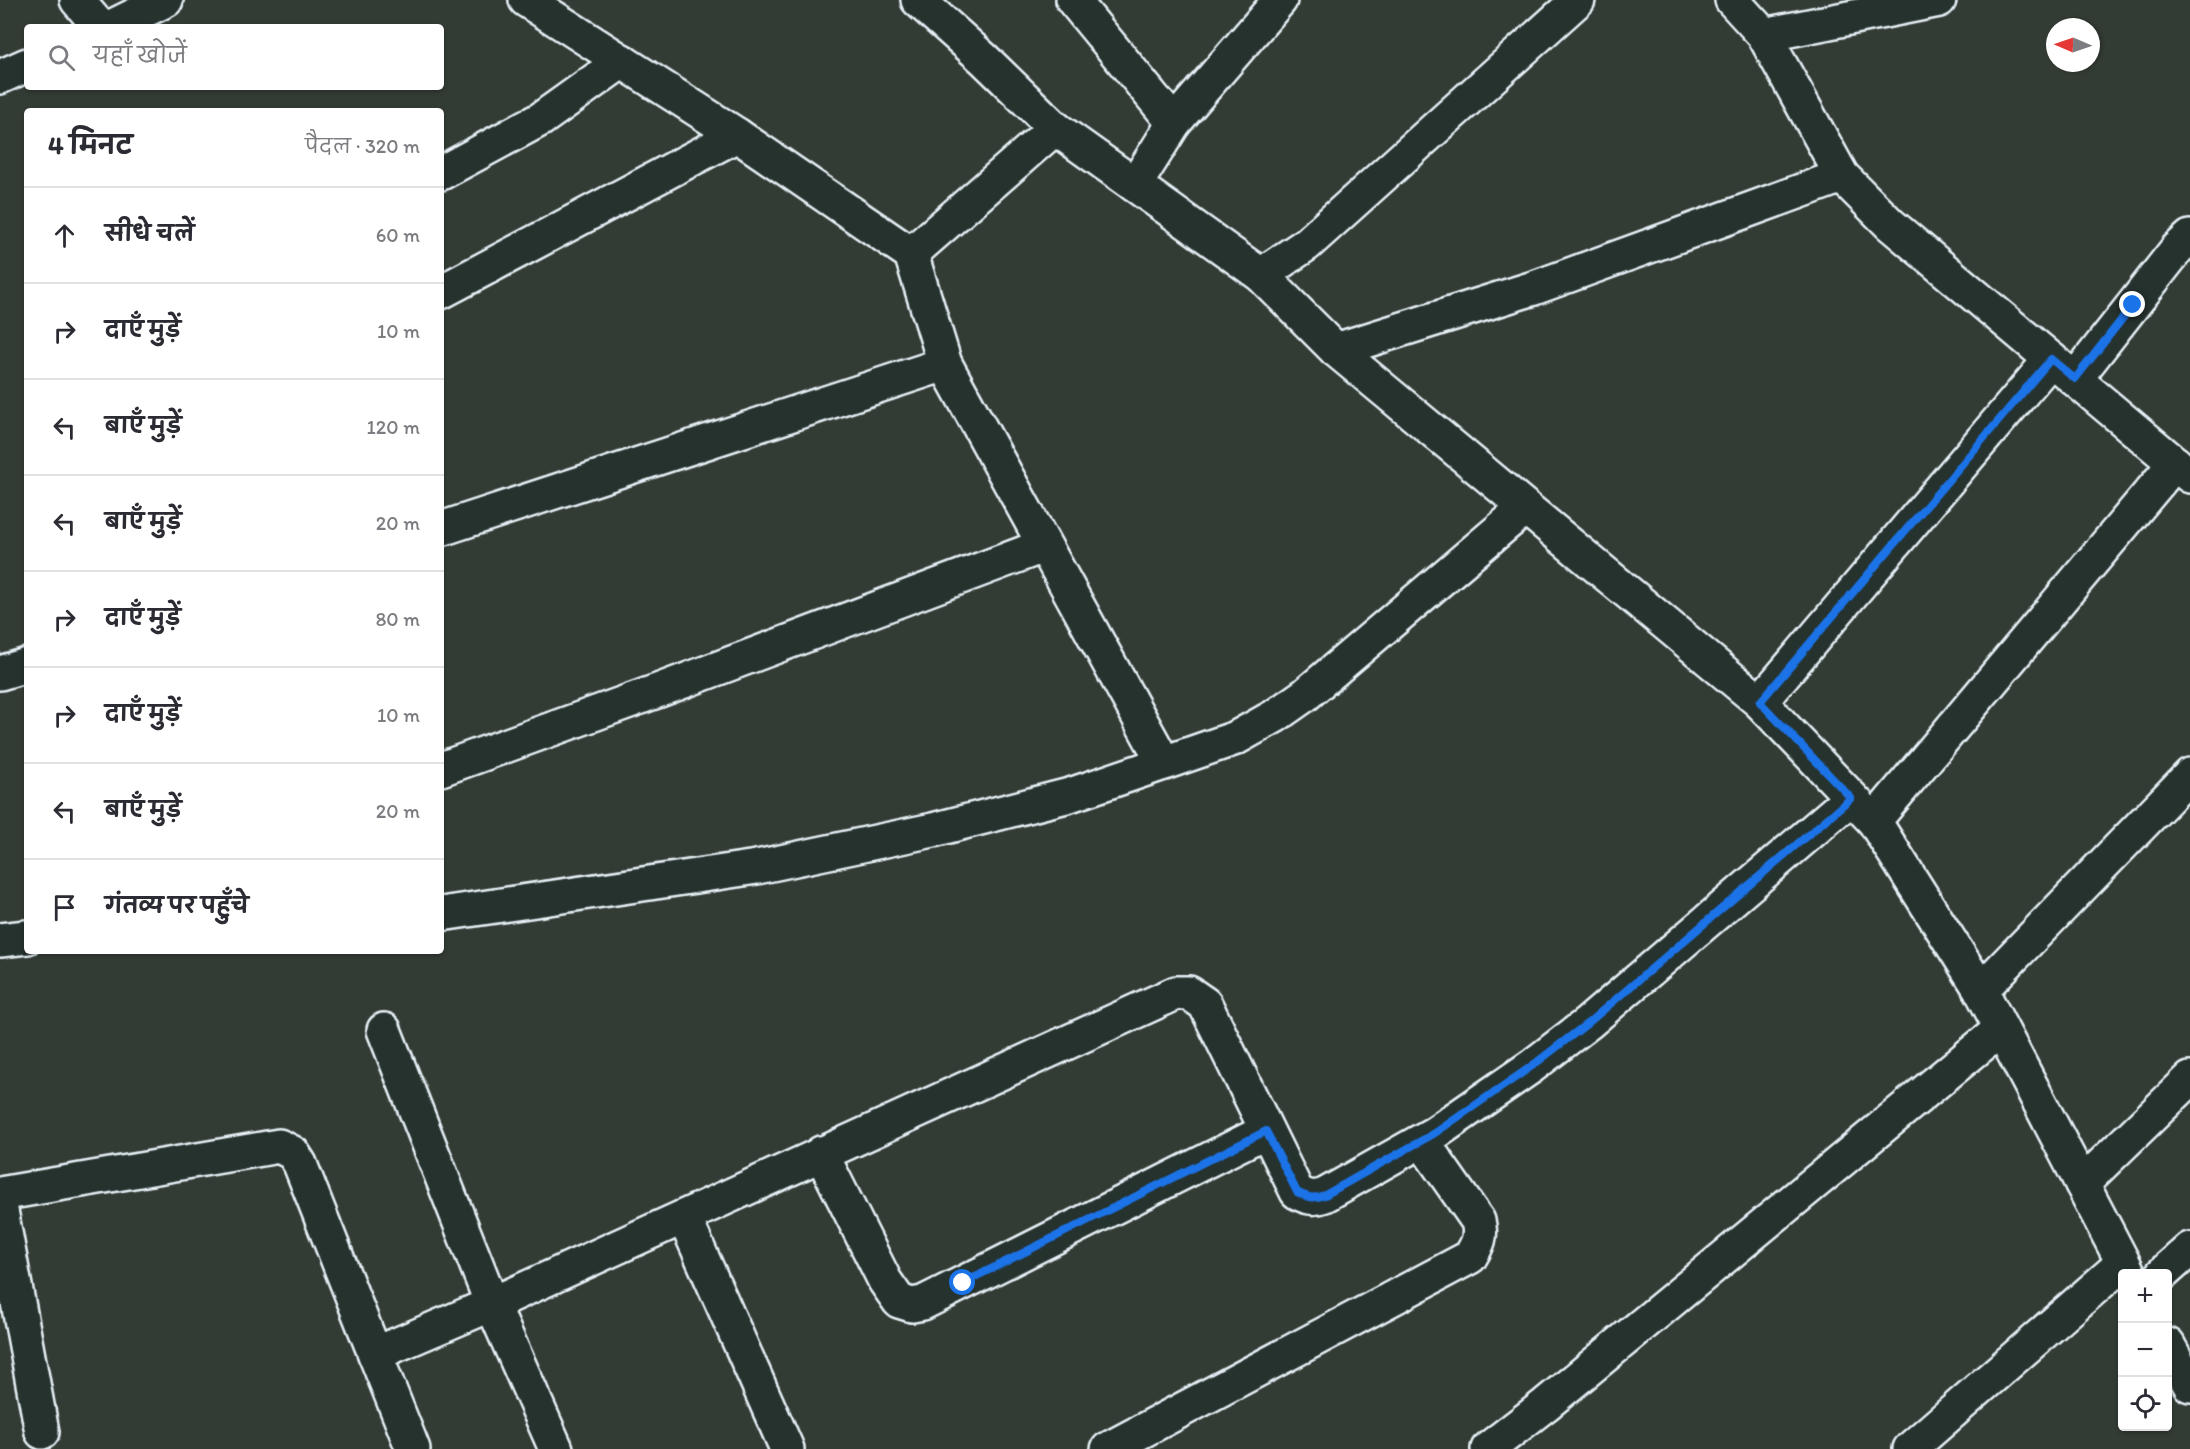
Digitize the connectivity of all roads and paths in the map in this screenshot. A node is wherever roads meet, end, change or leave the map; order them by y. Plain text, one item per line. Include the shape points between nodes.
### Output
1 (77, 0) edge
2 (166, 0) edge
3 (526, 0) edge
4 (918, 0) edge
5 (1073, 0) edge
6 (1280, 0) edge
7 (1578, 0) edge
8 (1732, 0) edge
9 (1939, 0) edge
10 (97, 24) edge
11 (117, 24) edge
12 (1764, 35) junction
13 (622, 61) junction
14 (24, 66) edge
15 (0, 76) edge
16 (1174, 123) junction
17 (1055, 128) junction
18 (737, 135) junction
19 (444, 172) edge
20 (1842, 176) junction
21 (1135, 185) junction
22 (2190, 237) edge
23 (910, 254) junction
24 (1261, 275) junction
25 (444, 290) edge
26 (1336, 350) junction
27 (945, 364) junction
28 (2063, 369) junction
29 (2182, 470) edge
30 (1525, 508) junction
31 (444, 528) edge
32 (1043, 546) junction
33 (24, 666) edge
34 (0, 674) edge
35 (1760, 702) junction
36 (1164, 763) junction
37 (444, 768) edge
38 (2190, 775) edge
39 (1851, 798) junction
40 (1874, 821) junction
41 (444, 914) edge
42 (24, 937) edge
43 (0, 940) edge
44 (1981, 990) junction
45 (2001, 1029) junction
46 (384, 1030) dead end
47 (2190, 1079) edge
48 (1266, 1131) junction
49 (1422, 1140) junction
50 (821, 1153) junction
51 (2082, 1184) junction
52 (0, 1194) edge
53 (0, 1205) edge
54 (684, 1217) junction
55 (2190, 1249) edge
56 (2126, 1268) edge
57 (2168, 1269) edge
58 (492, 1304) junction
59 (2172, 1352) edge
60 (375, 1354) junction
61 (2190, 1385) edge
62 (42, 1432) dead end
63 (413, 1449) edge
64 (556, 1449) edge
65 (787, 1449) edge
66 (1108, 1449) edge
67 (1488, 1449) edge
68 (1910, 1449) edge

1 - 10 street
2 - 11 street
3 - 13 street
4 - 17 street
5 - 16 street
6 - 16 street
7 - 24 street via 1352,206 1307,244
8 - 12 street
9 - 12 street
12 - 20 street
13 - 18 street
13 - 19 street via 541,119
14 - 15 street
16 - 21 street
17 - 21 street
17 - 23 street
18 - 23 street
18 - 25 street
20 - 26 street via 1534,288
20 - 28 street via 1890,224
21 - 24 street
22 - 28 street
23 - 27 street
24 - 26 street
26 - 30 street
27 - 31 street
27 - 32 street
28 - 29 street
28 - 35 street
29 - 40 street
30 - 35 street
30 - 36 street via 1305,695 1236,738
32 - 36 street
32 - 37 street
33 - 34 street
35 - 39 street
36 - 41 street via 1070,795 933,830 768,865
38 - 44 street
39 - 40 street
39 - 49 street via 1588,1023
40 - 44 street
42 - 43 street
44 - 45 street
45 - 51 street
45 - 67 street
46 - 58 street
47 - 51 street
48 - 49 street via 1297,1192 1315,1198
48 - 50 street via 1205,1004 1190,993 1176,993
48 - 50 street via 923,1303 912,1305 899,1301 885,1281
49 - 66 street via 1478,1221 1481,1232 1470,1257
50 - 54 street
51 - 56 street
52 - 60 street via 279,1146 287,1149 300,1164
53 - 62 street
54 - 58 street
54 - 65 street
55 - 57 street
56 - 68 street
58 - 60 street
58 - 64 street
59 - 61 street
60 - 63 street

